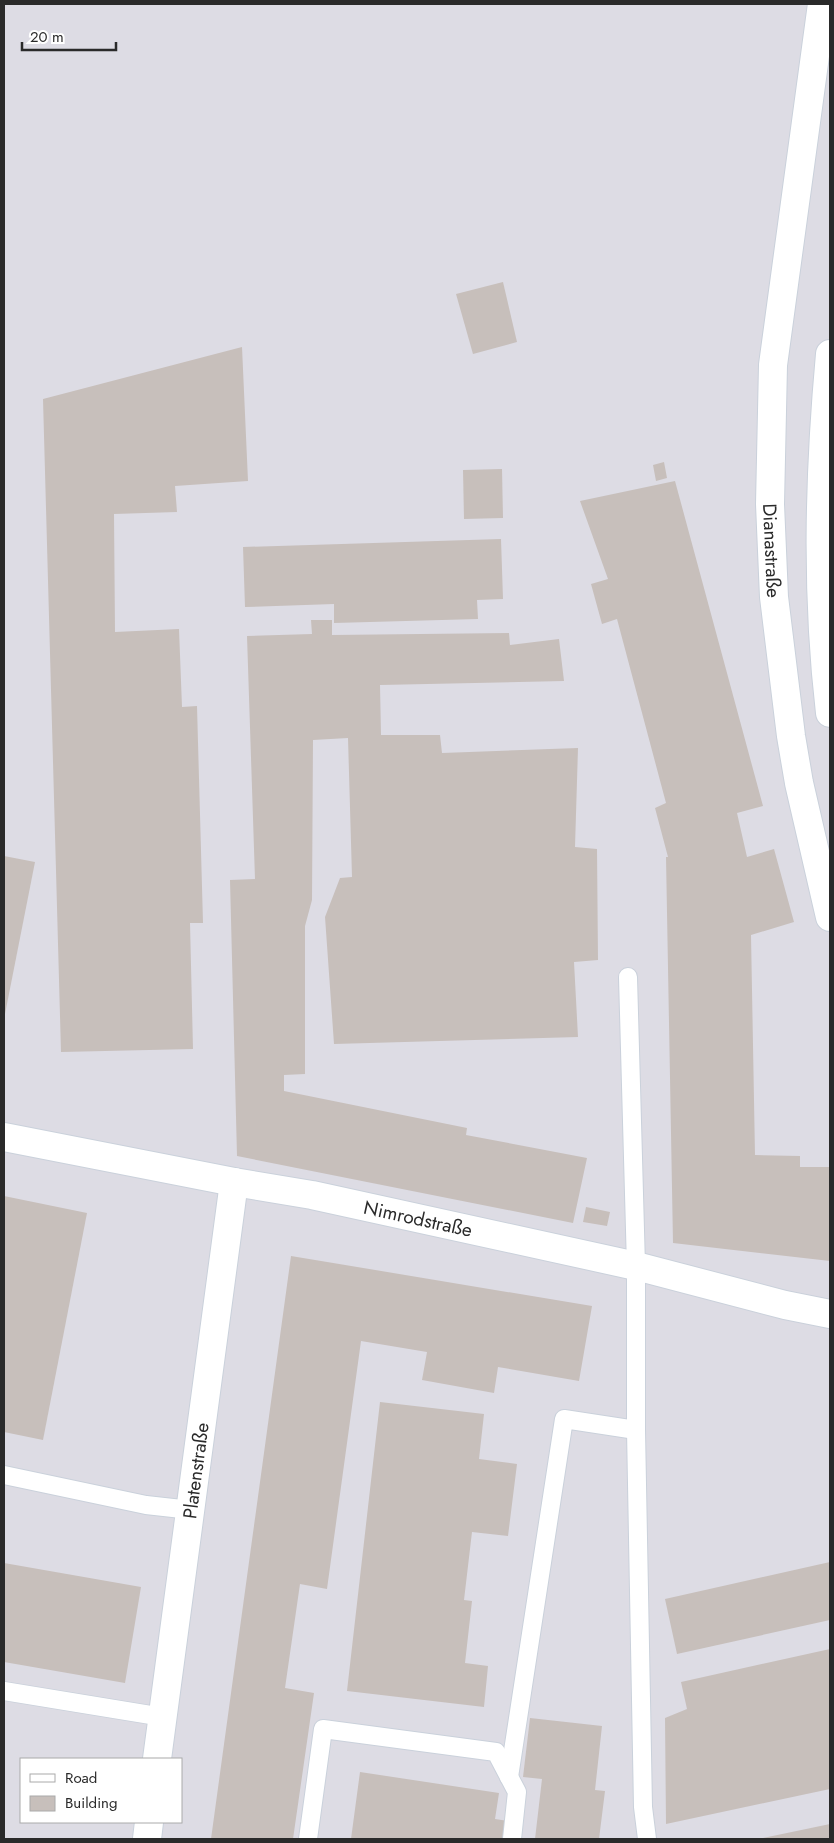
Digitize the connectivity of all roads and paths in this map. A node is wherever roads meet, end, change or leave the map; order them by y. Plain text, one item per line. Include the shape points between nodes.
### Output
1 (822, 4) edge
2 (830, 354) edge
3 (830, 713) edge
4 (830, 917) edge
5 (628, 977) dead end
6 (4, 1137) edge
7 (234, 1182) junction
8 (636, 1266) junction
9 (830, 1314) edge
10 (636, 1430) junction
11 (4, 1475) edge
12 (191, 1510) junction
13 (4, 1691) edge
14 (163, 1716) junction
15 (158, 1758) edge
16 (509, 1777) junction
17 (149, 1823) edge
18 (147, 1839) edge
19 (308, 1839) edge
20 (512, 1839) edge
21 (647, 1839) edge

1 - 4 street, Dianastraße via 772,372 770,479 779,651 799,783
2 - 3 street via 820,550 821,613
5 - 8 lane
6 - 7 street, Nimrodstraße
7 - 8 street, Nimrodstraße via 312,1195
7 - 12 street, Platenstraße
8 - 9 street, Nimrodstraße
8 - 10 lane
10 - 16 lane via 564,1419
10 - 21 lane via 643,1807
11 - 12 lane via 146,1505
12 - 14 street, Platenstraße
13 - 14 lane
14 - 15 street, Platenstraße
16 - 19 lane via 496,1752 323,1729
16 - 20 lane via 517,1792
17 - 18 street

